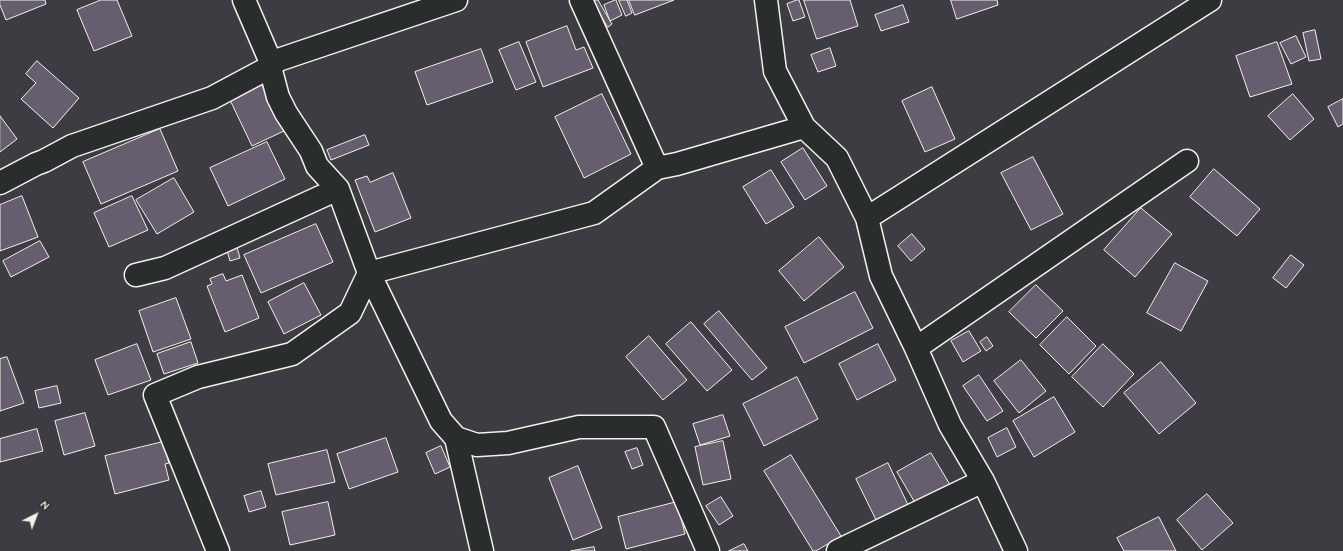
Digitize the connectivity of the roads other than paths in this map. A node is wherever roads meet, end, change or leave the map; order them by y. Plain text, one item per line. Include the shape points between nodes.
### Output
1 (244, 0) edge
2 (456, 0) edge
3 (582, 0) edge
4 (766, 0) edge
5 (1210, 0) edge
6 (270, 67) junction
7 (804, 127) junction
8 (1187, 161) dead end
9 (657, 168) junction
10 (0, 183) edge
11 (338, 189) junction
12 (867, 218) junction
13 (369, 273) junction
14 (136, 275) dead end
15 (916, 348) junction
16 (456, 438) junction
17 (983, 481) junction
18 (218, 551) edge
19 (482, 551) edge
20 (708, 551) edge
21 (838, 551) edge
22 (1016, 551) edge

1 - 6 street via 269,58
2 - 6 street via 278,60
3 - 9 street
4 - 7 street via 775,71
5 - 12 street
6 - 10 street via 212,98 72,146
6 - 11 street via 278,97 286,113 311,151 317,166
7 - 9 street
7 - 12 street via 837,158
8 - 15 street
9 - 13 street via 594,213
11 - 13 street
11 - 14 street via 165,268
12 - 15 street via 881,276
13 - 16 street via 441,421
13 - 18 street via 350,313 292,354 198,377 155,395
15 - 17 street via 950,425
16 - 19 street
16 - 20 street via 485,445 508,443 579,428 654,427
17 - 21 street
17 - 22 street

